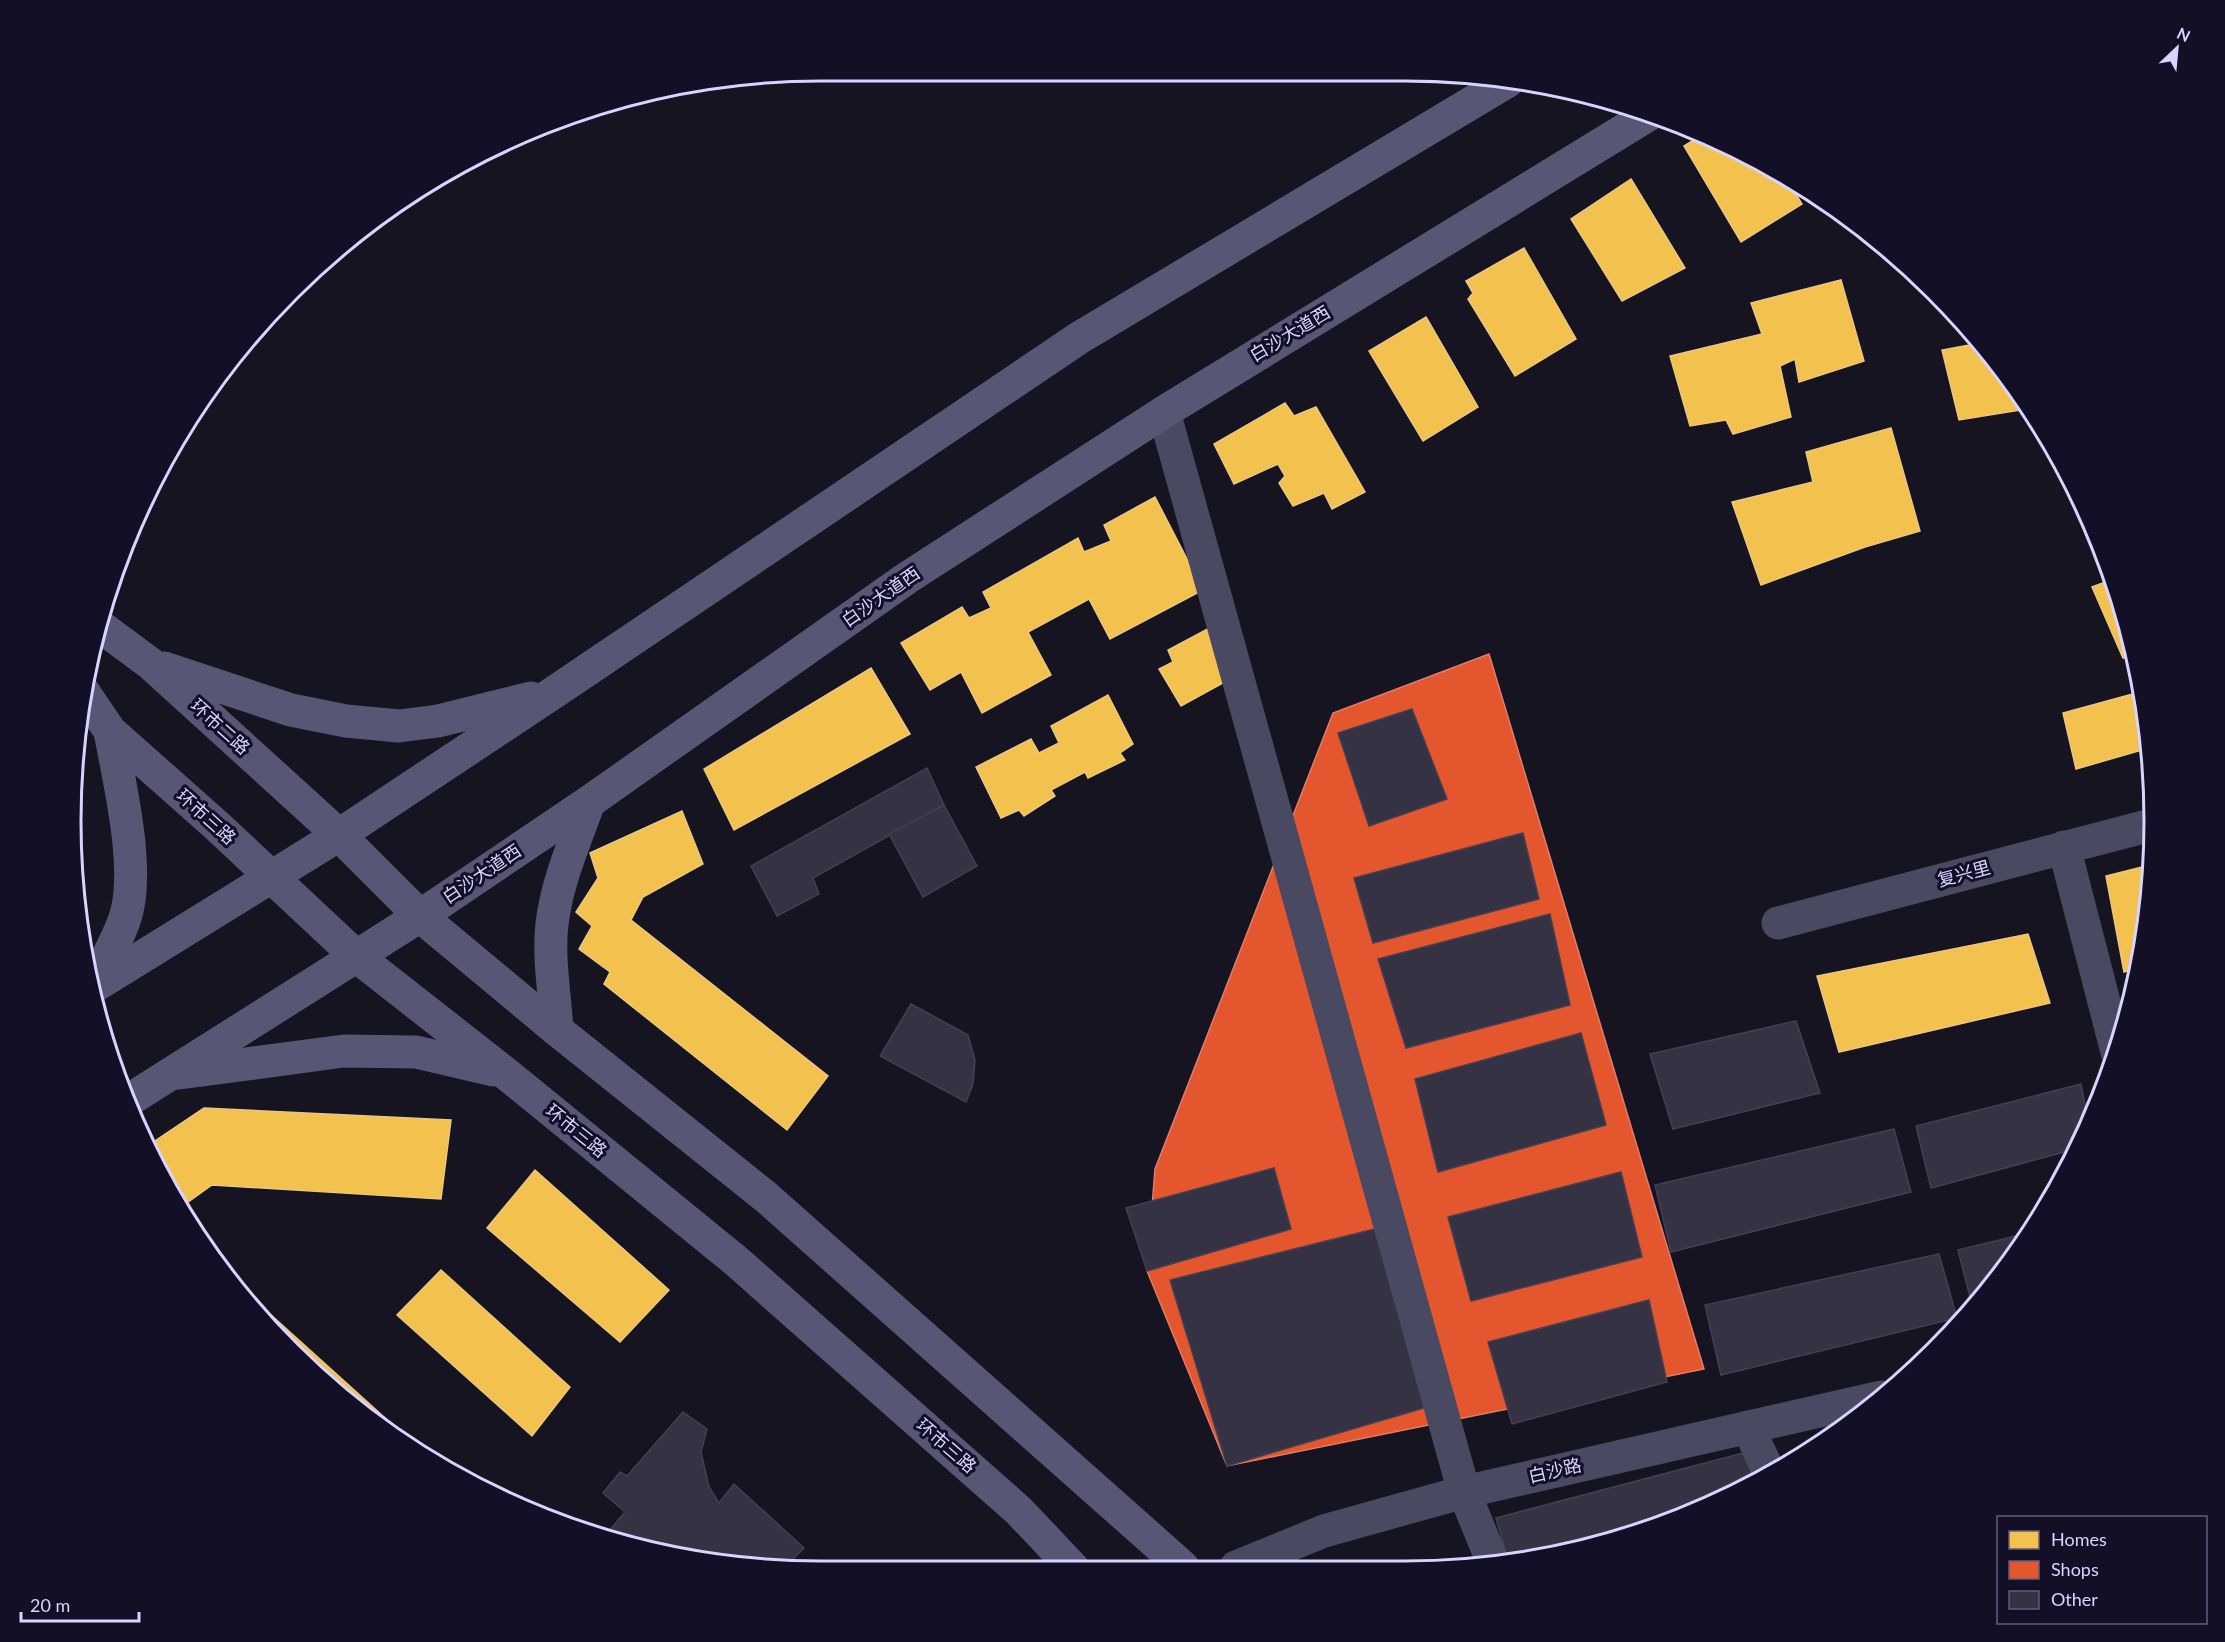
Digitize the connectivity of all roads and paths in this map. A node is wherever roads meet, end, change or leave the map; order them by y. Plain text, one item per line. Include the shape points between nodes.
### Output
1 (1498, 87) edge
2 (1641, 120) edge
3 (1164, 412) junction
4 (106, 630) edge
5 (151, 664) junction
6 (556, 691) junction
7 (91, 702) edge
8 (110, 731) junction
9 (590, 802) junction
10 (2144, 827) edge
11 (339, 835) junction
12 (2064, 847) junction
13 (270, 876) junction
14 (420, 916) junction
15 (1778, 924) dead end
16 (356, 956) junction
17 (98, 977) edge
18 (99, 982) edge
19 (557, 1030) junction
20 (2112, 1034) edge
21 (504, 1072) junction
22 (166, 1075) junction
23 (134, 1096) edge
24 (1863, 1401) edge
25 (1748, 1426) junction
26 (1766, 1466) edge
27 (1464, 1492) junction
28 (1490, 1556) edge
29 (1066, 1561) edge
30 (1176, 1561) edge
31 (1251, 1561) edge

1 - 6 main road via 1079,338
2 - 3 main road, 白沙大道西
3 - 9 main road, 白沙大道西 via 907,578
3 - 27 street
4 - 5 main road, 环市二路
5 - 6 main road via 291,710 346,722 399,726 438,721
5 - 11 main road, 环市二路
6 - 11 main road
7 - 8 main road, 环市三路
8 - 13 main road, 环市三路
8 - 17 main road via 132,875 125,920
9 - 14 main road, 白沙大道西
9 - 19 main road via 562,877 552,925
10 - 12 street, 复兴里
11 - 13 main road
11 - 14 main road
12 - 15 street, 复兴里
12 - 20 street
13 - 16 main road, 环市三路
13 - 18 main road
14 - 16 main road, 白沙大道西
14 - 19 main road
16 - 21 main road, 环市三路
16 - 22 main road, 白沙大道西
19 - 30 main road via 766,1197
21 - 22 main road via 416,1052 344,1051
21 - 29 main road, 环市三路 via 735,1260 1019,1511
22 - 23 main road, 白沙大道西
24 - 25 street, 白沙路
25 - 26 street
25 - 27 street, 白沙路
27 - 28 street
27 - 31 street, 白沙路 via 1324,1531

